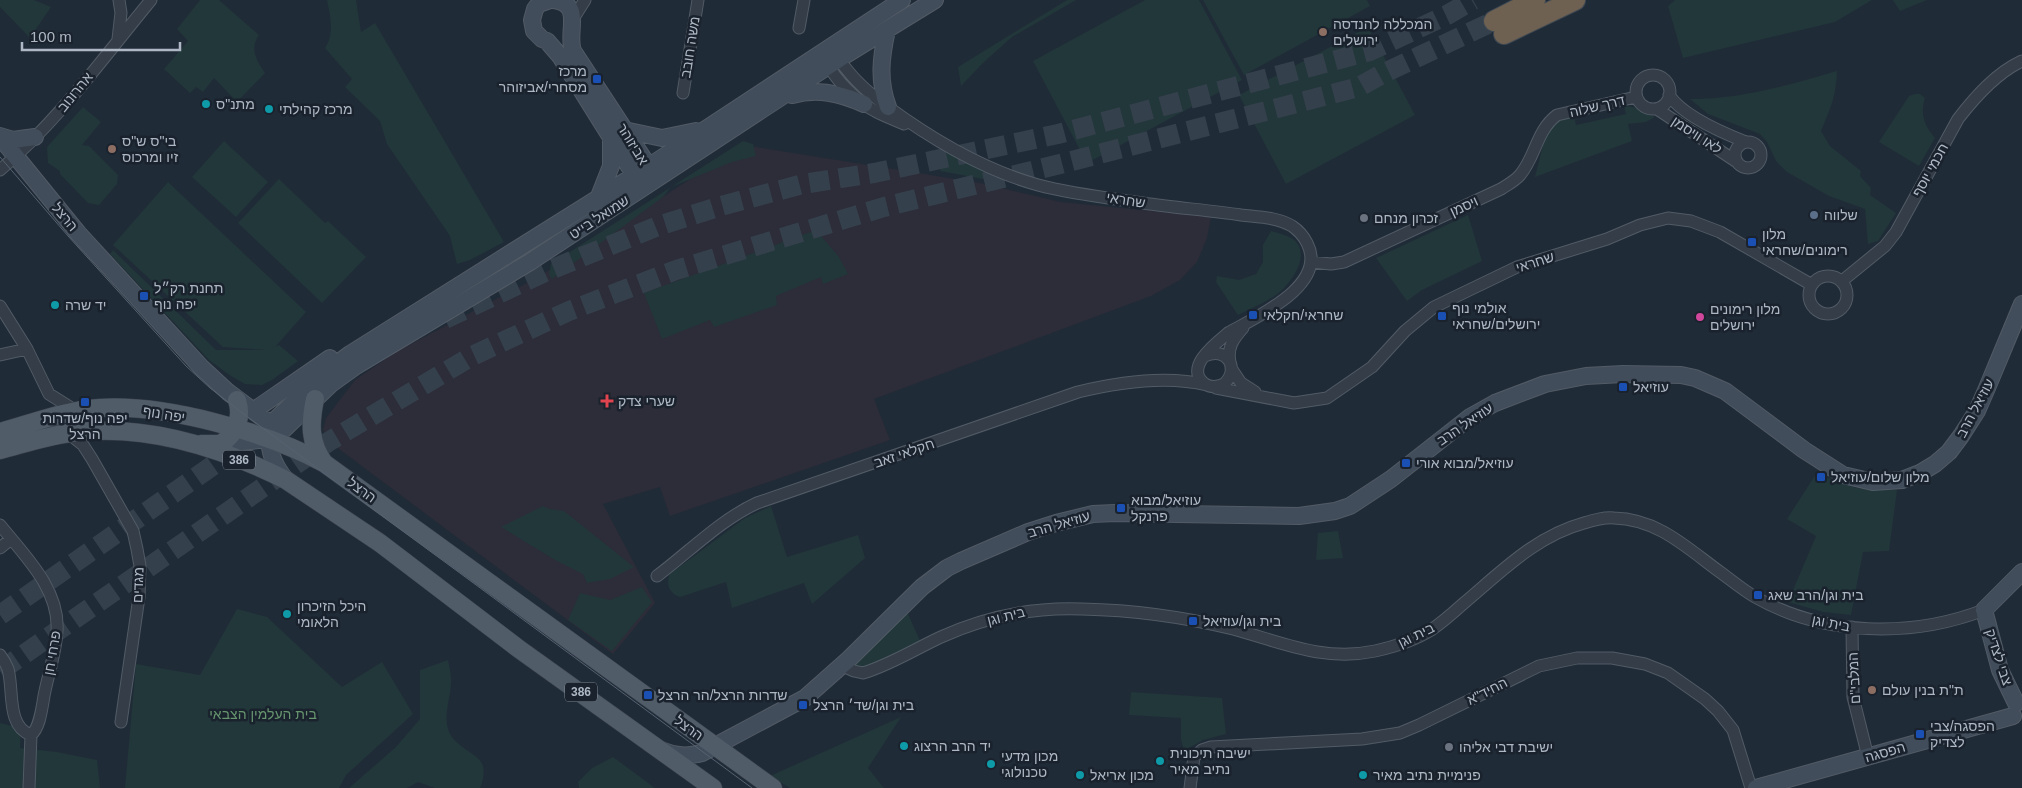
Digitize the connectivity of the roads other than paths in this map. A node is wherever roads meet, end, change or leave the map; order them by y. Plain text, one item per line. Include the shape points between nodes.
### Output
1 (119, 0) edge
2 (151, 0) edge
3 (524, 0) edge
4 (552, 0) edge
5 (560, 0) edge
6 (585, 0) edge
7 (698, 0) edge
8 (804, 0) edge
9 (902, 0) edge
10 (935, 0) edge
11 (1535, 0) edge
12 (1575, 0) edge
13 (532, 15) junction
14 (572, 25) junction
15 (799, 28) dead end
16 (887, 30) junction
17 (118, 39) junction
18 (548, 41) junction
19 (831, 59) junction
20 (2022, 61) edge
21 (683, 93) dead end
22 (1670, 95) junction
23 (785, 96) junction
24 (1636, 97) junction
25 (864, 104) junction
26 (888, 107) junction
27 (1657, 109) junction
28 (1557, 115) joint
29 (713, 126) junction
30 (617, 133) junction
31 (930, 136) junction
32 (0, 137) edge
33 (35, 137) junction
34 (1746, 142) junction
35 (16, 157) junction
36 (1737, 162) junction
37 (0, 170) edge
38 (642, 171) junction
39 (650, 184) junction
40 (598, 199) junction
41 (1311, 262) junction
42 (1842, 281) junction
43 (1812, 285) junction
44 (2022, 304) edge
45 (0, 306) edge
46 (1250, 321) junction
47 (395, 326) junction
48 (27, 349) junction
49 (0, 355) edge
50 (1203, 358) junction
51 (1230, 365) junction
52 (1172, 379) junction
53 (1210, 386) junction
54 (49, 394) junction
55 (316, 399) junction
56 (237, 400) joint
57 (1278, 400) junction
58 (76, 412) junction
59 (243, 419) junction
60 (38, 422) junction
61 (106, 431) junction
62 (0, 432) edge
63 (274, 432) junction
64 (68, 433) junction
65 (191, 444) junction
66 (221, 444) junction
67 (0, 450) edge
68 (92, 458) junction
69 (324, 463) junction
70 (286, 480) junction
71 (0, 525) edge
72 (11, 539) junction
73 (0, 548) edge
74 (2022, 572) edge
75 (657, 576) dead end
76 (1984, 610) junction
77 (1852, 627) junction
78 (0, 655) edge
79 (841, 665) junction
80 (2018, 711) edge
81 (121, 722) dead end
82 (31, 735) junction
83 (711, 744) junction
84 (657, 748) junction
85 (1868, 757) junction
86 (29, 788) edge
87 (712, 788) edge
88 (773, 788) edge
89 (1190, 788) edge
90 (1751, 788) edge
91 (1756, 788) edge

1 - 17 street
2 - 17 street, אהרונוב
3 - 13 street, אביזוהר
4 - 5 street, אביזוהר
4 - 13 street, אביזוהר via 539,4
5 - 14 street, אביזוהר via 568,8
6 - 14 street
7 - 21 street, משה חובב
8 - 15 street
9 - 19 street, שמואל בייט
10 - 16 street, שמואל בייט
11 - 12 highway via 1499,27
13 - 18 street, אביזוהר via 534,31
14 - 18 street via 558,41
14 - 30 street, אביזוהר via 572,51
16 - 19 street, שמואל בייט
16 - 26 street via 880,77
17 - 33 street, אהרונוב
18 - 30 street, אביזוהר
19 - 23 street, שמואל בייט
19 - 25 street, שחראי via 845,86
19 - 26 street, שחראי
19 - 29 street, שמואל בייט
20 - 42 street, חכמי יוסף via 2000,75 1968,106 1896,232 1885,246
22 - 24 street via 1663,78 1653,75 1640,82
22 - 27 street
22 - 34 street, לאו וויסמן via 1690,114
23 - 25 street via 828,92
23 - 39 street, שמואל בייט
24 - 27 street via 1646,108
24 - 28 street, דרך שלוה
25 - 31 street, שחראי
26 - 31 street, שחראי
27 - 36 street, לאו וויסמן
28 - 41 street, ויסמן via 1542,131 1520,175 1506,185 1344,262
29 - 30 street via 662,138
29 - 38 street, שמואל בייט
30 - 38 street, אביזוהר
30 - 40 street via 611,166
31 - 41 street, שחראי via 999,172 1039,185 1283,222 1302,235 1311,253
32 - 33 street via 13,140
32 - 35 street, הרצל
33 - 35 street, אהרונוב
34 - 36 street via 1736,150
34 - 36 street via 1760,149 1760,162 1748,169
35 - 37 street, אהרונוב
35 - 56 street, הרצל via 87,244 201,367
38 - 39 street, אביזוהר
38 - 40 street, שמואל בייט
39 - 55 street, שמואל בייט via 530,262 356,366
40 - 47 street, שמואל בייט
41 - 46 street via 1295,291
42 - 43 street via 1829,276 1816,280
42 - 43 street via 1847,300 1843,308 1831,314 1814,308 1809,296
43 - 57 street, שחראי via 1736,240 1703,225 1677,218 1654,220 1517,267 1434,307 1405,331 1372,367 1327,398 1306,403
44 - 79 street, עוזיאל הרב via 1977,411 1962,436 1934,464 1902,480 1873,482 1843,475 1725,391 1695,378 1660,374 1586,376 1545,384 1495,403 1470,417 1364,497 1335,511 1299,516 1115,513 1078,517 1028,532 961,561 933,578
45 - 48 street
46 - 50 street via 1224,337
46 - 51 street via 1231,343
47 - 59 street via 324,362
47 - 63 street, שמואל בייט via 322,376
48 - 49 street
48 - 54 street
50 - 51 street via 1221,354
50 - 52 street
50 - 53 street via 1198,375
51 - 53 street via 1228,380 1224,384
51 - 57 street, שחראי via 1241,383 1256,393
52 - 53 street, שחראי
52 - 75 street, חקלאי זאב via 1078,392 757,503 714,530
53 - 57 street, שחראי
54 - 58 street
54 - 60 street via 48,409
55 - 63 street, שמואל בייט
55 - 69 main road via 312,441
56 - 59 main road
58 - 59 main road, יפה נוף / 386 via 101,408 128,409 211,422
58 - 60 main road, יפה נוף / 386
59 - 63 main road, יפה נוף / 386
59 - 63 street
59 - 66 main road
60 - 62 main road, יפה נוף / 386
61 - 64 main road, יפה נוף / 386
61 - 65 main road, יפה נוף / 386 via 144,433
61 - 68 street via 93,444
63 - 66 street
63 - 69 main road, יפה נוף / 386
63 - 70 street via 273,462
64 - 67 main road, יפה נוף / 386
64 - 68 street, מגדים via 83,445
65 - 66 main road
65 - 70 main road, יפה נוף / 386
68 - 81 street, מגדים via 133,532 140,566 139,597
69 - 83 main road, הרצל / 386
70 - 84 main road, 386 via 380,543
71 - 72 street, פרחי חן
72 - 73 street
72 - 82 street, פרחי חן via 38,573 57,616 57,632 39,718
74 - 76 street, בית וגן
76 - 77 street, בית וגן via 1957,620 1913,628 1872,630
76 - 80 street, צבי לצדיק via 2000,670
77 - 79 street, בית וגן via 1814,620 1775,606 1755,596 1664,530 1613,517 1557,532 1520,555 1431,630 1378,651 1340,655 1318,653 1232,629 1184,620 1126,612 1036,609 965,627 863,673
77 - 85 street, המלבי"ם via 1853,697
78 - 82 street via 8,669 17,722 23,731
79 - 83 street via 805,698
80 - 85 street, הפסגה
82 - 86 street, פרחי חן
83 - 84 street via 702,753 688,756
83 - 88 main road, הרצל / 386
84 - 87 main road, 386
85 - 91 street, הפסגה
89 - 90 street, החיד"א via 1194,757 1211,747 1362,739 1400,733 1539,666 1577,658 1612,658 1646,664 1706,699 1733,730

